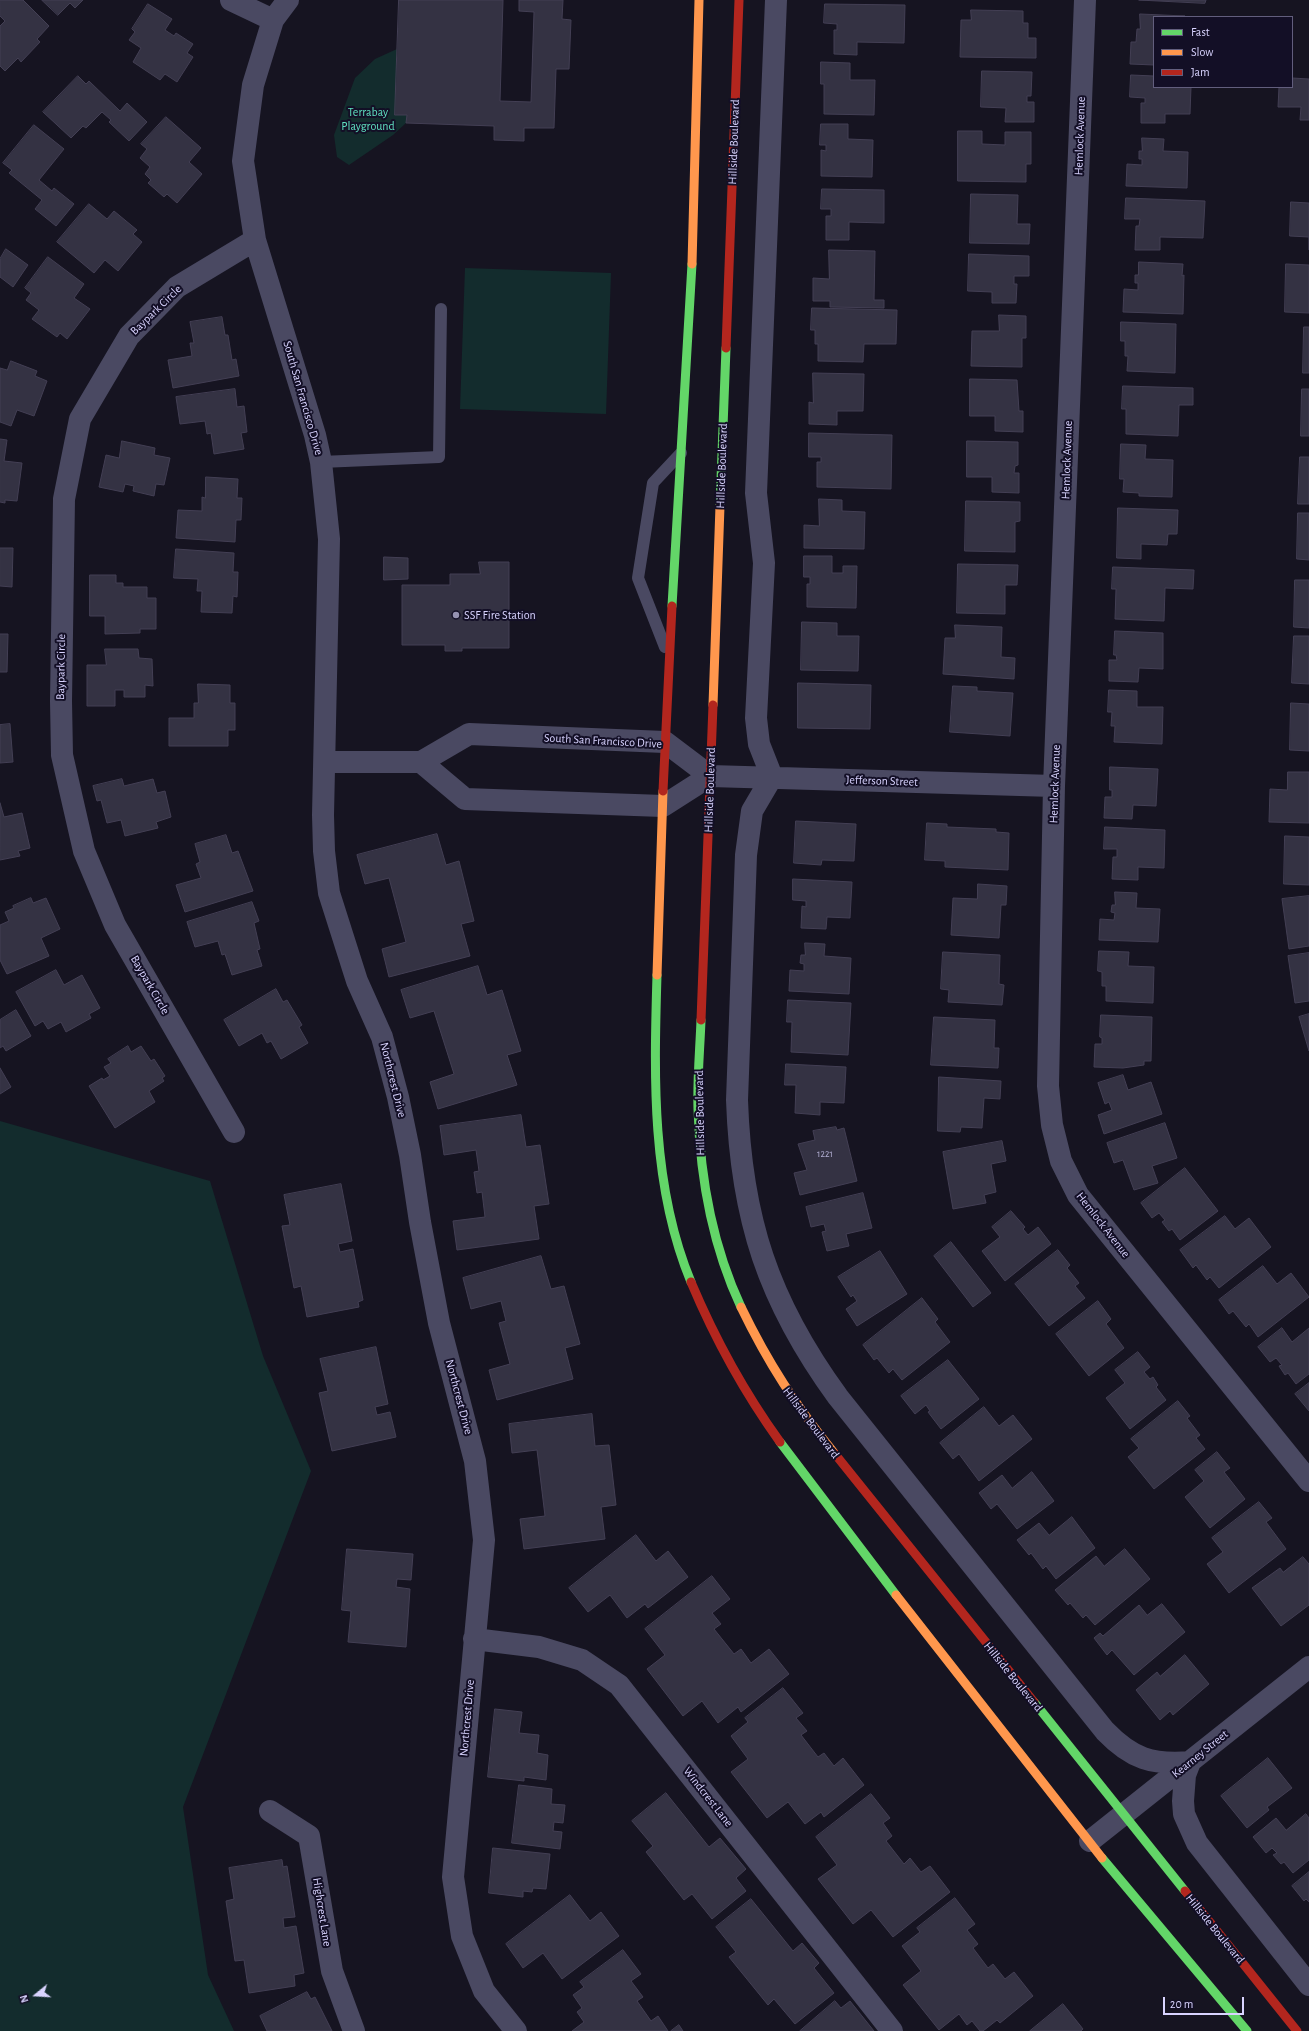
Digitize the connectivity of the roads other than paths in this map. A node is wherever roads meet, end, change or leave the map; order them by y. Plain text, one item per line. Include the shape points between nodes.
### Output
1 (231, 0) edge
2 (288, 0) edge
3 (699, 0) edge
4 (739, 0) edge
5 (776, 0) edge
6 (1085, 0) edge
7 (273, 20) junction
8 (256, 240) junction
9 (441, 309) dead end
10 (682, 452) junction
11 (321, 462) junction
12 (669, 655) junction
13 (665, 742) junction
14 (325, 762) junction
15 (421, 762) junction
16 (710, 776) junction
17 (772, 777) junction
18 (1054, 786) junction
19 (663, 806) junction
20 (234, 1132) dead end
21 (1309, 1480) edge
22 (474, 1639) junction
23 (1309, 1667) edge
24 (1190, 1762) junction
25 (270, 1811) dead end
26 (1124, 1815) junction
27 (1090, 1841) junction
28 (1309, 1985) edge
29 (354, 2031) edge
30 (516, 2031) edge
31 (892, 2031) edge
32 (1247, 2031) edge
33 (1297, 2031) edge

1 - 7 street
2 - 7 street, South San Francisco Drive
3 - 10 main road via 696,179
4 - 16 main road, Hillside Boulevard
5 - 17 street via 756,493 764,563 756,718 759,744
6 - 18 street, Hemlock Avenue
7 - 8 street, South San Francisco Drive via 252,85 242,161
8 - 11 street, South San Francisco Drive
8 - 20 street, Baypark Circle via 177,287 129,336 80,419 64,499 62,755 84,851 115,925
9 - 11 lane via 440,457
10 - 12 main road
10 - 12 lane via 654,483 638,578
11 - 14 street, South San Francisco Drive via 329,539
12 - 13 main road
13 - 15 street, South San Francisco Drive via 469,734
13 - 16 street, South San Francisco Drive
13 - 19 main road
14 - 15 street
14 - 22 street, Northcrest Drive via 324,851 329,893 357,980 382,1037 398,1097 439,1323 475,1461 484,1540
15 - 19 street via 465,799
16 - 17 street, Jefferson Street
16 - 19 street
16 - 26 main road, Hillside Boulevard via 698,1137 705,1197 730,1282 753,1336 802,1413
17 - 18 street, Jefferson Street
17 - 24 street via 752,811 746,855 737,1100 738,1137 748,1203 758,1243 780,1304 817,1368 838,1397 1105,1731 1115,1742 1139,1758 1164,1763
18 - 21 street, Hemlock Avenue via 1048,1086 1052,1125 1061,1161 1078,1195
19 - 27 main road via 655,1046 657,1128 672,1222 701,1306 726,1360 774,1434 953,1669
22 - 30 street, Northcrest Drive via 453,1877 462,1936 484,1991
22 - 31 street, Windcrest Lane via 538,1647 582,1660 619,1685
23 - 24 street, Kearney Street
24 - 26 street, Kearney Street
24 - 28 street via 1185,1775 1184,1814 1197,1843
25 - 29 street, Highcrest Lane via 309,1836 332,1971
26 - 27 street, Kearney Street
26 - 33 main road, Hillside Boulevard
27 - 32 main road via 1163,1933

